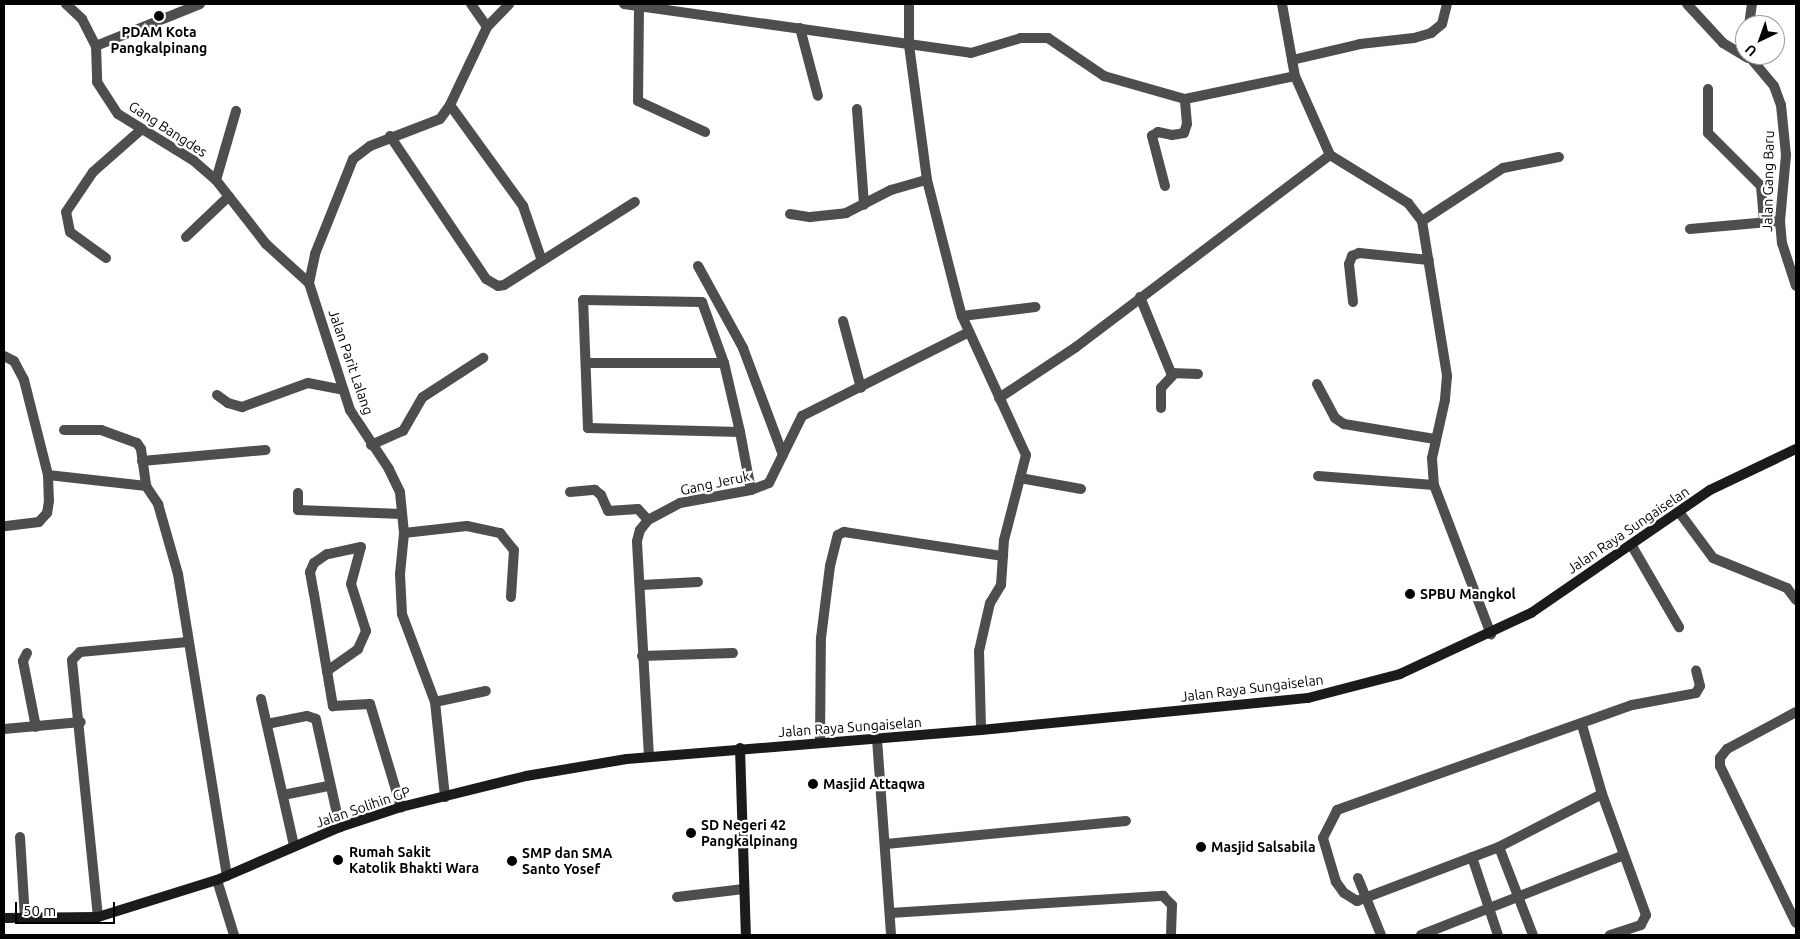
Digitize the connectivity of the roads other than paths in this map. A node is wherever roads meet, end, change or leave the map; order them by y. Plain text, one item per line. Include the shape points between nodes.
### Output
1 (66, 4) edge
2 (200, 4) edge
3 (471, 4) edge
4 (509, 4) edge
5 (624, 4) edge
6 (909, 4) edge
7 (1282, 4) edge
8 (1447, 4) edge
9 (1687, 4) edge
10 (639, 7) junction
11 (487, 27) junction
12 (800, 28) junction
13 (910, 45) junction
14 (96, 46) junction
15 (1735, 49) edge
16 (1292, 60) junction
17 (1756, 65) edge
18 (1295, 76) junction
19 (1708, 89) dead end
20 (818, 96) dead end
21 (1186, 99) junction
22 (450, 105) junction
23 (857, 109) dead end
24 (236, 111) dead end
25 (142, 129) junction
26 (706, 132) dead end
27 (390, 136) junction
28 (1330, 156) junction
29 (1559, 157) dead end
30 (216, 180) junction
31 (927, 180) junction
32 (1165, 186) dead end
33 (230, 196) junction
34 (634, 202) dead end
35 (864, 204) junction
36 (790, 214) dead end
37 (1422, 221) junction
38 (1764, 221) junction
39 (1780, 222) junction
40 (1690, 229) dead end
41 (186, 237) dead end
42 (106, 258) dead end
43 (1430, 260) junction
44 (542, 261) junction
45 (698, 266) dead end
46 (309, 283) junction
47 (1796, 286) edge
48 (1140, 296) junction
49 (1353, 302) dead end
50 (1035, 307) dead end
51 (962, 316) junction
52 (843, 321) dead end
53 (969, 332) junction
54 (4, 356) edge
55 (483, 358) dead end
56 (586, 363) junction
57 (724, 364) junction
58 (1198, 374) dead end
59 (1174, 375) junction
60 (1317, 384) dead end
61 (861, 388) junction
62 (343, 390) junction
63 (217, 394) dead end
64 (1000, 398) junction
65 (1161, 408) dead end
66 (64, 430) dead end
67 (740, 432) junction
68 (1435, 439) junction
69 (370, 445) junction
70 (266, 450) dead end
71 (1796, 450) edge
72 (783, 454) junction
73 (142, 461) junction
74 (48, 475) junction
75 (1318, 476) dead end
76 (1020, 478) junction
77 (146, 486) junction
78 (1434, 486) junction
79 (1081, 488) dead end
80 (751, 490) junction
81 (570, 492) dead end
82 (298, 493) dead end
83 (1679, 512) junction
84 (402, 514) junction
85 (648, 520) junction
86 (4, 526) edge
87 (404, 533) junction
88 (1632, 546) junction
89 (1003, 556) junction
90 (698, 582) dead end
91 (642, 585) junction
92 (1792, 589) edge
93 (510, 597) dead end
94 (1796, 600) edge
95 (1679, 627) dead end
96 (1491, 634) junction
97 (188, 642) junction
98 (27, 653) dead end
99 (733, 653) dead end
100 (642, 656) junction
101 (1696, 670) dead end
102 (327, 671) junction
103 (486, 691) dead end
104 (261, 699) dead end
105 (435, 702) junction
106 (1796, 712) edge
107 (81, 722) junction
108 (266, 724) junction
109 (1582, 725) junction
110 (36, 727) junction
111 (4, 729) edge
112 (981, 730) junction
113 (877, 739) junction
114 (820, 743) junction
115 (740, 748) junction
116 (649, 757) junction
117 (328, 786) junction
118 (1602, 794) junction
119 (283, 795) junction
120 (444, 796) junction
121 (401, 807) junction
122 (1126, 821) dead end
123 (340, 827) junction
124 (20, 838) dead end
125 (886, 844) junction
126 (294, 846) junction
127 (1499, 847) junction
128 (1624, 855) junction
129 (1472, 857) junction
130 (228, 876) junction
131 (1358, 878) dead end
132 (217, 880) junction
133 (744, 889) junction
134 (677, 897) dead end
135 (1367, 897) junction
136 (1517, 898) junction
137 (1489, 909) junction
138 (890, 914) junction
139 (98, 917) junction
140 (4, 918) edge
141 (25, 919) junction
142 (1796, 923) edge
143 (234, 935) edge
144 (746, 935) edge
145 (891, 935) edge
146 (1171, 935) edge
147 (1381, 935) edge
148 (1421, 935) edge
149 (1498, 935) edge
150 (1533, 935) edge
151 (1610, 935) edge

1 - 14 street via 82,19
2 - 14 street
3 - 11 street
4 - 11 street, Jalan Parit Lalang
5 - 10 street
6 - 13 street
7 - 16 street
8 - 16 street via 1442,24 1430,33 1360,44
9 - 15 street, Jalan Gang Baru via 1723,43
10 - 12 street
10 - 26 street via 638,101
11 - 22 street, Jalan Parit Lalang
12 - 13 street
12 - 20 street
13 - 21 street via 971,53 1021,38 1048,38 1104,76
13 - 31 street
14 - 25 street, Gang Bangdes via 96,72 101,90 118,114
16 - 18 street
17 - 39 street, Jalan Gang Baru via 1774,86 1781,105 1786,155
18 - 21 street
18 - 28 street
19 - 38 street via 1708,133 1761,186
21 - 32 street via 1184,133 1158,132 1152,136
22 - 27 street, Jalan Parit Lalang via 432,124
22 - 44 street via 523,206
23 - 35 street
24 - 30 street
25 - 30 street, Gang Bangdes via 194,161
25 - 42 street via 93,172 66,212 70,232
27 - 44 street via 491,283 504,285
27 - 46 street, Jalan Parit Lalang via 360,152 347,169 311,266
28 - 37 street via 1408,203
28 - 48 street
29 - 37 street via 1502,168
30 - 33 street, Gang Bangdes
31 - 35 street via 895,188
31 - 51 street
33 - 41 street
33 - 46 street, Gang Bangdes via 266,244
34 - 44 street
35 - 36 street via 827,216
37 - 43 street
38 - 39 street
38 - 40 street
39 - 47 street, Jalan Gang Baru via 1782,243
43 - 49 street via 1358,253 1352,256 1349,264
43 - 68 street via 1447,376 1446,395
45 - 72 street via 743,348
46 - 62 street, Jalan Parit Lalang
48 - 59 street
48 - 64 street via 1076,346
50 - 51 street
51 - 53 street
52 - 61 street
53 - 61 street, Gang Jeruk
53 - 64 street
54 - 74 street via 14,361 24,380
55 - 69 street via 423,397 403,432
56 - 57 street
56 - 57 street via 583,300 702,302
56 - 67 street via 588,428
57 - 67 street
58 - 59 street
59 - 65 street via 1161,388
60 - 68 street via 1336,418 1344,424
61 - 72 street, Gang Jeruk via 802,416
62 - 63 street via 308,383 242,407 228,403
62 - 69 street, Jalan Parit Lalang
64 - 76 street via 1026,455
66 - 73 street via 101,430 118,434 137,443
67 - 80 street
68 - 78 street via 1432,458
69 - 84 street, Jalan Parit Lalang via 396,482
70 - 73 street
71 - 83 main road, Jalan Raya Sungaiselan via 1735,477
72 - 80 street, Gang Jeruk via 769,482
73 - 77 street
74 - 77 street
74 - 86 street via 49,501 44,519 30,524
75 - 78 street
76 - 79 street
76 - 89 street
77 - 97 street via 158,504 169,536
78 - 96 street
80 - 85 street, Gang Jeruk via 680,503
81 - 85 street via 595,490 608,511 638,509
82 - 84 street via 298,510
83 - 88 main road, Jalan Raya Sungaiselan
83 - 92 street via 1713,558
84 - 87 street, Jalan Parit Lalang
85 - 91 street via 637,541
87 - 93 street via 467,526 500,533 514,550
87 - 105 street, Jalan Parit Lalang via 400,574 402,614
88 - 95 street
88 - 96 main road, Jalan Raya Sungaiselan via 1531,613
89 - 112 street via 1001,585 990,603 979,651
89 - 114 street via 844,532 838,536 830,566 820,638
90 - 91 street
91 - 100 street
92 - 94 street
96 - 112 main road, Jalan Raya Sungaiselan via 1412,670 1308,698
97 - 107 street via 75,655 72,660
97 - 130 street
98 - 110 street via 23,661
99 - 100 street
100 - 116 street
101 - 109 street via 1700,686 1696,692 1641,702
102 - 102 street via 312,567 327,554 361,547 351,584 366,631 358,649
102 - 121 street via 334,706 370,704
103 - 105 street
104 - 108 street
105 - 120 street, Jalan Parit Lalang
106 - 142 street via 1726,749 1720,758 1720,766
107 - 110 street
107 - 139 street
108 - 117 street via 313,716 323,749
108 - 119 street
109 - 118 street
109 - 135 street via 1337,810 1323,838 1329,863 1344,893 1357,901
110 - 111 street
112 - 113 main road, Jalan Raya Sungaiselan
113 - 114 main road, Jalan Raya Sungaiselan
113 - 125 street
114 - 115 main road, Jalan Raya Sungaiselan
115 - 116 main road, Jalan Solihin GP
115 - 133 main road
116 - 120 main road, Jalan Solihin GP via 526,776
117 - 119 street
117 - 123 street
118 - 127 street
118 - 128 street
119 - 126 street
120 - 121 main road, Jalan Solihin GP
121 - 123 main road, Jalan Solihin GP
122 - 125 street
123 - 126 main road, Jalan Solihin GP
124 - 141 street
125 - 138 street
126 - 130 main road, Jalan Solihin GP
127 - 129 street
127 - 136 street
128 - 136 street
128 - 151 street via 1645,919 1641,925
129 - 135 street
129 - 137 street
130 - 132 main road, Jalan Solihin GP
131 - 135 street
132 - 139 main road, Jalan Solihin GP
132 - 143 street
133 - 134 street
133 - 144 main road
135 - 147 street
136 - 137 street
136 - 150 street
137 - 148 street
137 - 149 street
138 - 145 street
138 - 146 street via 1163,896 1172,905
139 - 141 main road, Jalan Solihin GP
140 - 141 main road, Jalan Solihin GP

